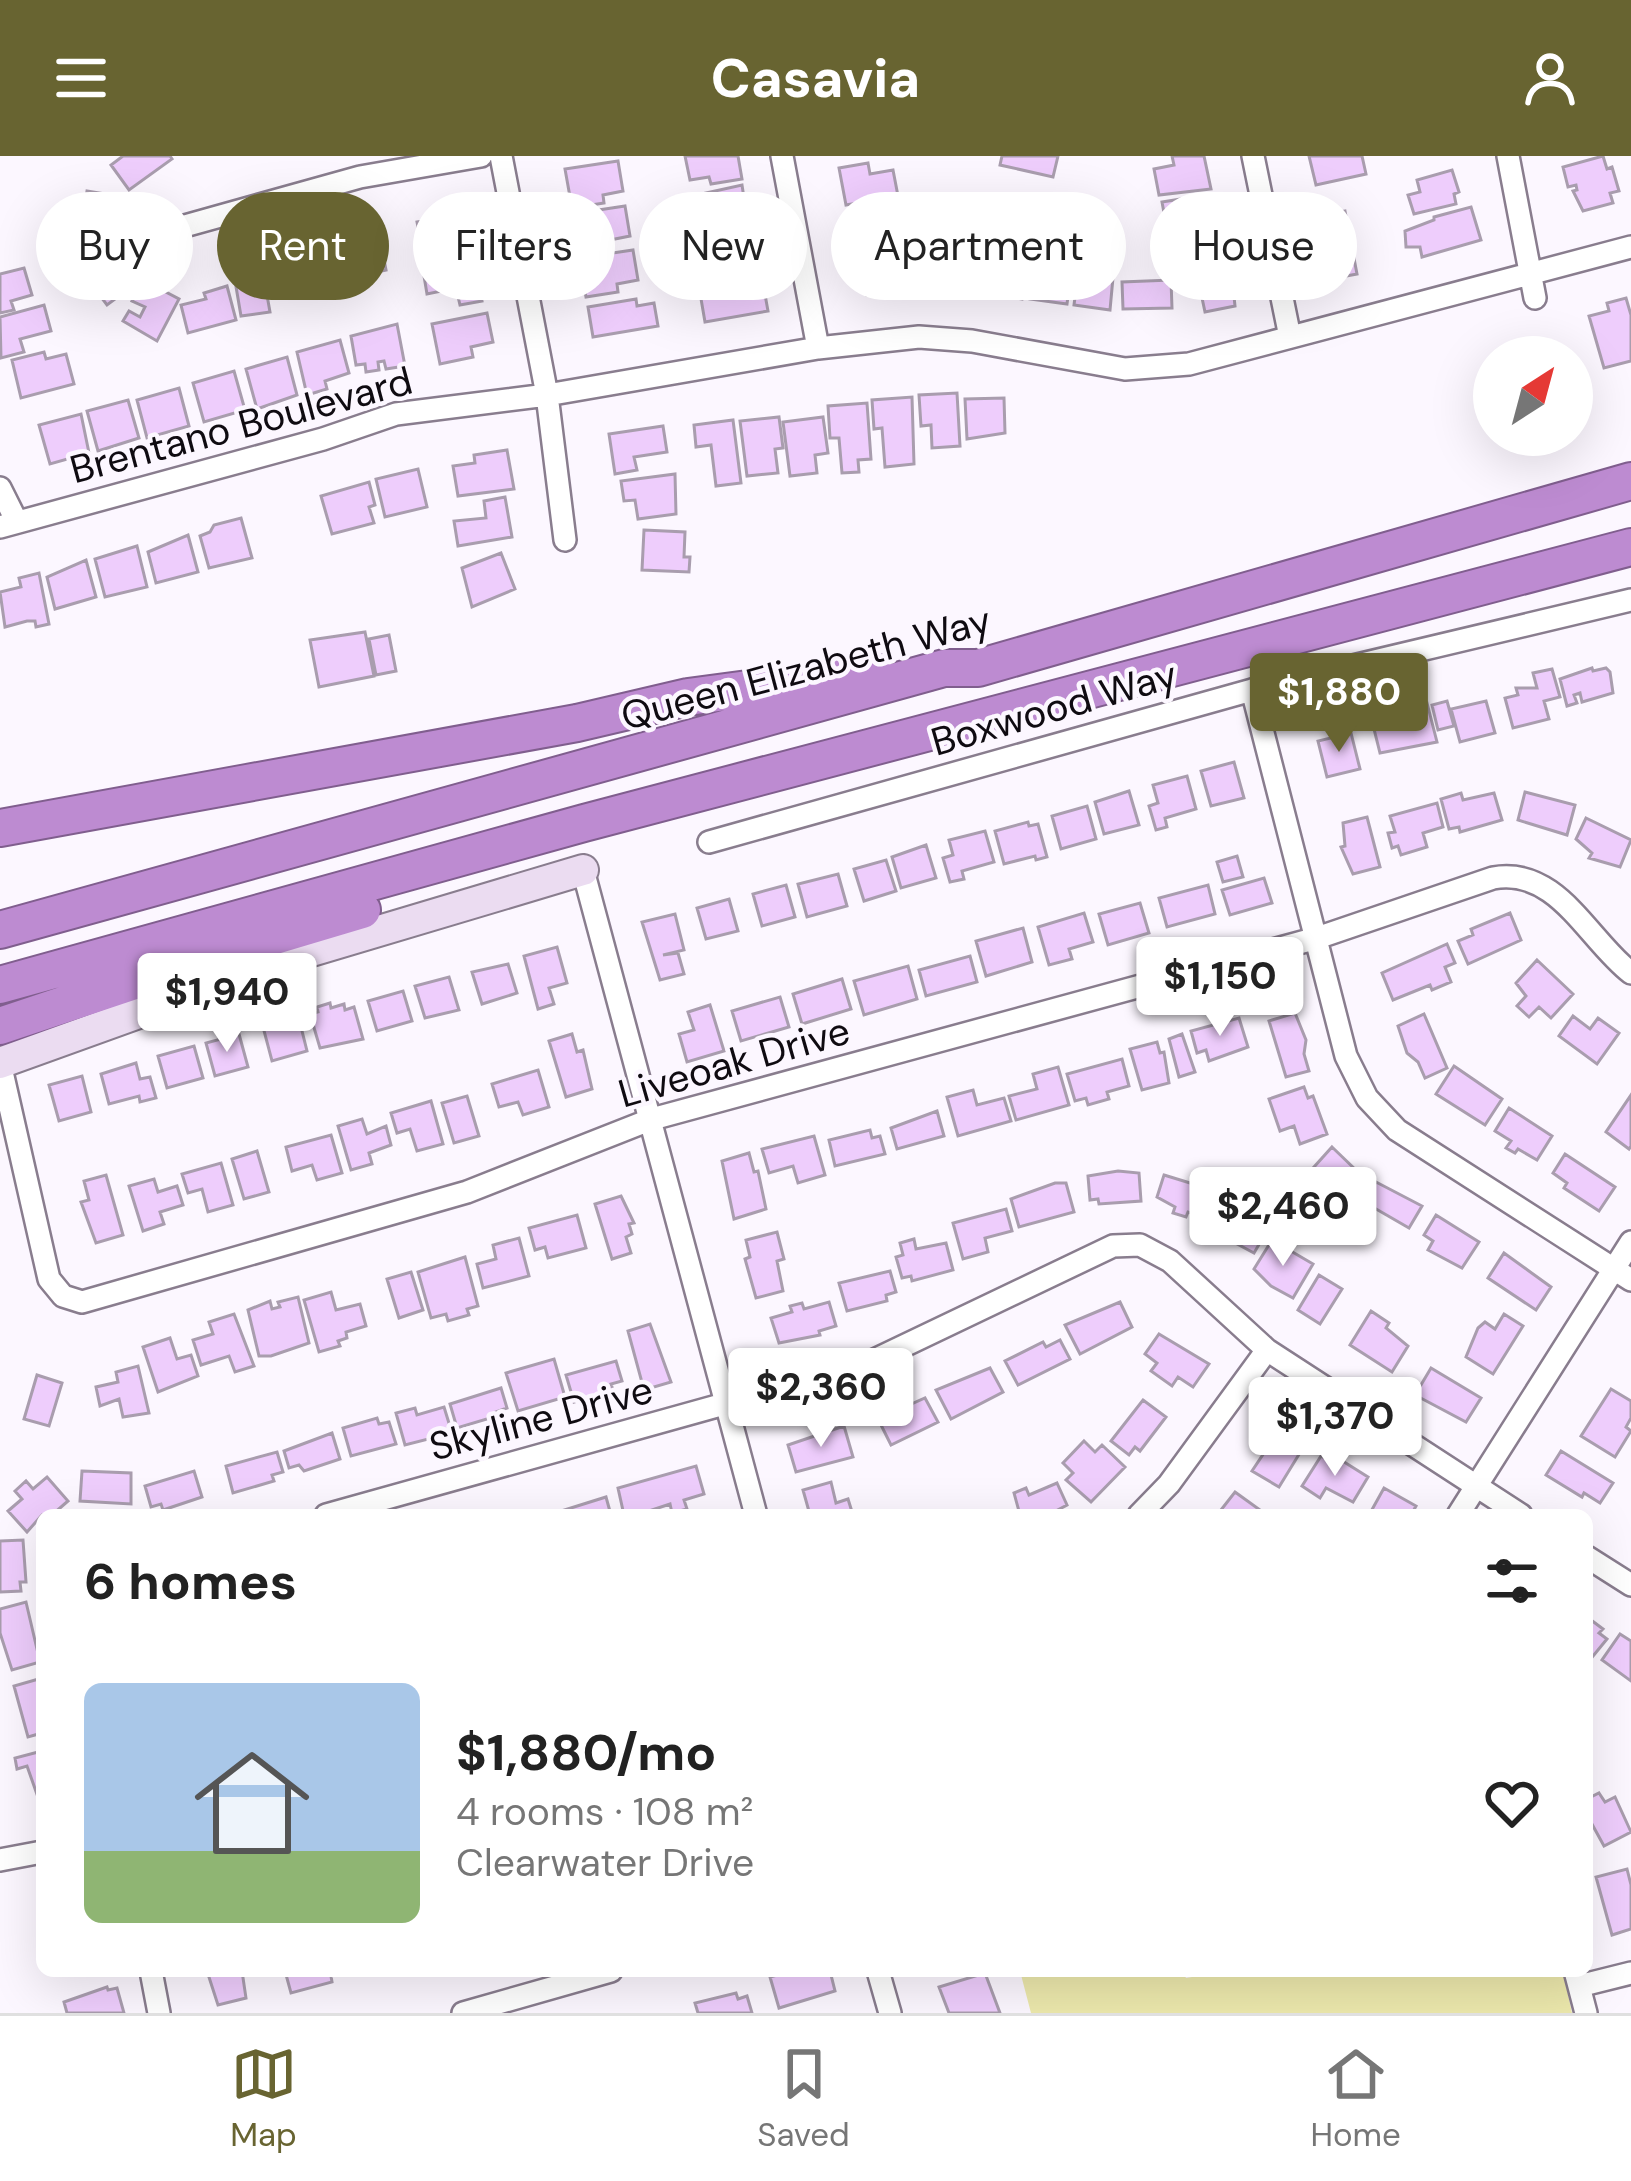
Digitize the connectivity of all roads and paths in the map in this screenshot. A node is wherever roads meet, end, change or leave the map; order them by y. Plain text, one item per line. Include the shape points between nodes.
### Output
1 (482, 156) edge
2 (501, 156) edge
3 (782, 156) edge
4 (1252, 156) edge
5 (1508, 156) edge
6 (193, 224) edge
7 (1631, 247) edge
8 (1533, 287) junction
9 (1290, 337) junction
10 (818, 348) junction
11 (548, 395) junction
12 (1631, 481) edge
13 (0, 488) edge
14 (8, 525) edge
15 (565, 540) dead end
16 (1631, 547) edge
17 (1631, 600) edge
18 (944, 668) junction
19 (1252, 690) junction
20 (584, 824) junction
21 (0, 827) edge
22 (709, 842) dead end
23 (583, 870) joint
24 (0, 930) edge
25 (1317, 938) junction
26 (1631, 974) edge
27 (0, 985) edge
28 (0, 1026) edge
29 (0, 1063) edge
30 (652, 1119) junction
31 (1631, 1242) edge
32 (1622, 1275) edge
33 (1268, 1350) junction
34 (724, 1405) junction
35 (1477, 1487) junction
36 (348, 1509) edge
37 (754, 1509) edge
38 (1145, 1509) edge
39 (1462, 1509) edge
40 (1511, 1509) edge
41 (1593, 1561) edge
42 (1631, 1585) edge
43 (36, 1853) edge
44 (0, 1860) edge
45 (1631, 1973) edge
46 (152, 1977) edge
47 (590, 1977) edge
48 (880, 1977) edge
49 (1577, 1979) edge
50 (159, 2013) edge
51 (463, 2013) edge
52 (890, 2013) edge
53 (1586, 2013) edge

1 - 6 street via 360,177
2 - 11 street
3 - 10 street
4 - 9 street
5 - 8 street
7 - 8 street, Brentano Boulevard
8 - 9 street, Brentano Boulevard
9 - 10 street, Brentano Boulevard via 1189,364 1125,370 919,337
10 - 11 street, Brentano Boulevard
11 - 14 street, Brentano Boulevard via 396,414
11 - 15 street
12 - 18 highway, Queen Elizabeth Way via 978,668
13 - 14 street
16 - 20 highway
17 - 19 street, Boxwood Way
18 - 21 highway via 688,697
18 - 24 highway, Queen Elizabeth Way
19 - 22 street, Boxwood Way
19 - 25 street
20 - 27 highway
20 - 28 highway via 454,883
23 - 29 main road via 305,953
23 - 30 street
25 - 26 street, Liveoak Drive via 1509,875 1547,888
25 - 30 street, Liveoak Drive
25 - 32 street via 1346,1056 1380,1114
29 - 30 street, Liveoak Drive via 49,1279 82,1302 467,1192
30 - 34 street
31 - 32 street
32 - 35 street
33 - 34 street, Skyline Drive via 1169,1261 1140,1246 1113,1246 864,1365
33 - 35 street, Skyline Drive
33 - 38 street
34 - 36 street, Skyline Drive
34 - 37 street
35 - 39 street
35 - 40 street, Skyline Drive
41 - 42 street
43 - 44 street
45 - 49 street
46 - 50 street
47 - 51 street
48 - 52 street
49 - 53 street

